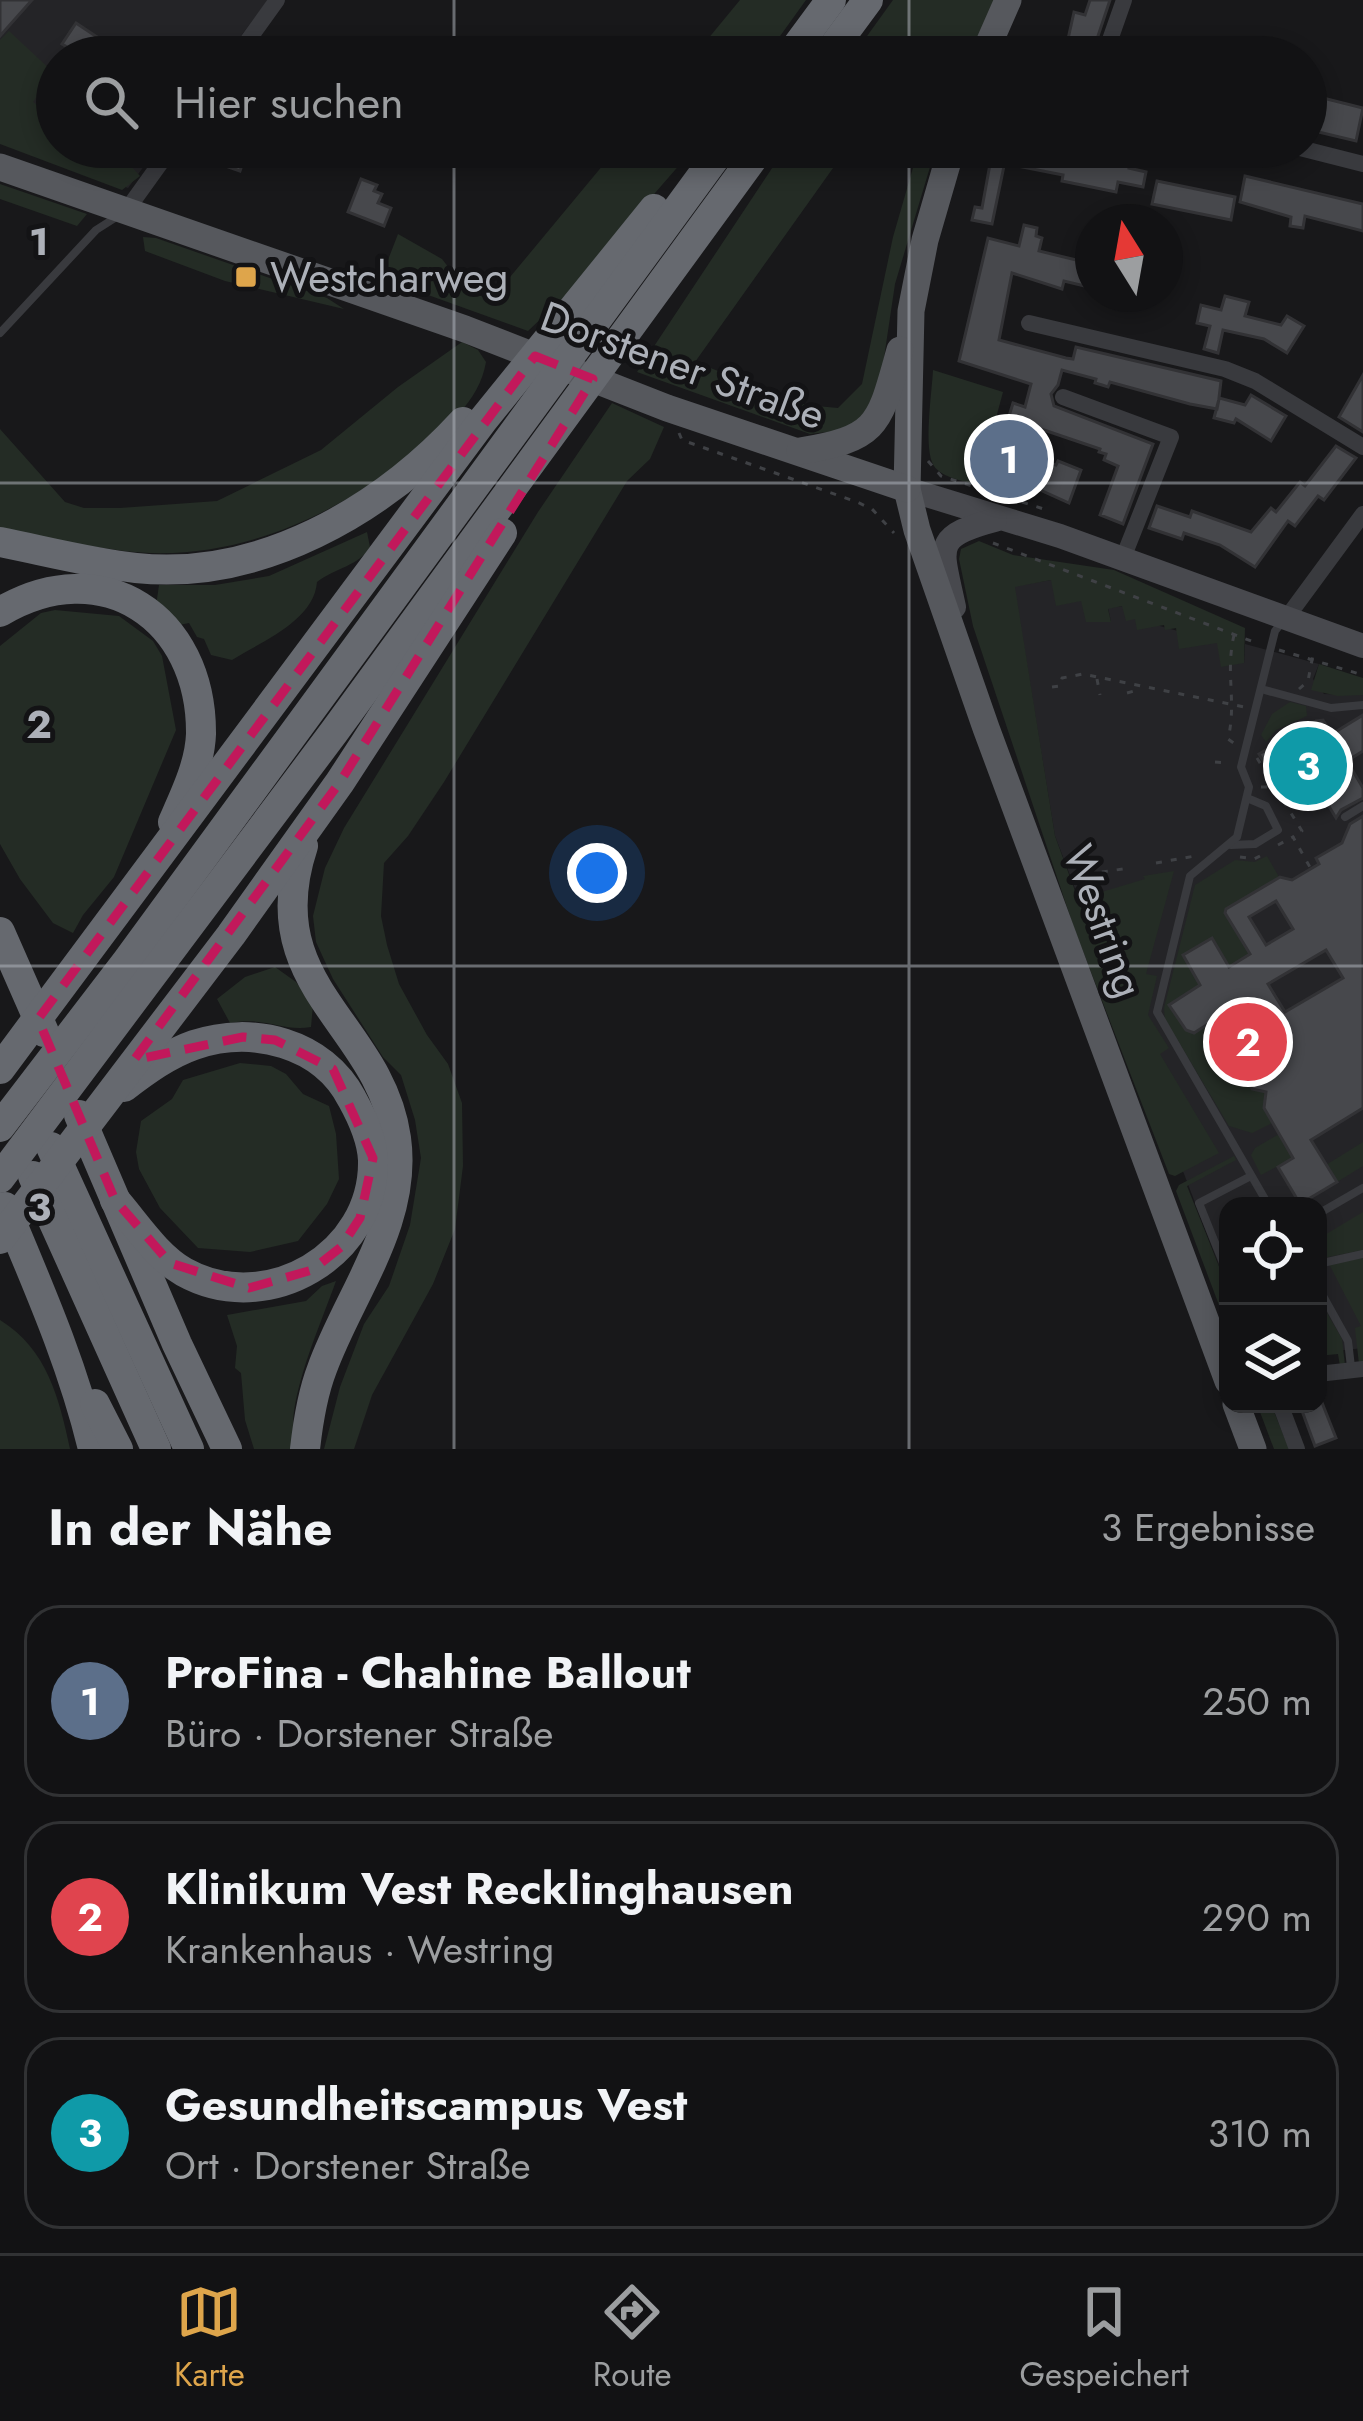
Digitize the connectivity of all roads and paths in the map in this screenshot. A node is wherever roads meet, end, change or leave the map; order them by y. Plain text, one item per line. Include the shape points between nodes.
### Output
1 (277, 0) edge
2 (831, 0) edge
3 (868, 0) edge
4 (1008, 0) edge
5 (1124, 0) edge
6 (251, 36) edge
7 (804, 36) edge
8 (841, 36) edge
9 (992, 36) edge
10 (1111, 36) edge
11 (1327, 155) edge
12 (1363, 164) edge
13 (0, 167) edge
14 (157, 168) edge
15 (689, 168) edge
16 (708, 168) edge
17 (746, 168) edge
18 (946, 168) edge
19 (126, 211) junction
20 (579, 302) junction
21 (911, 311) junction
22 (1029, 323) dead end
23 (0, 333) edge
24 (1063, 397) dead end
25 (580, 398) junction
26 (667, 408) junction
27 (1363, 446) edge
28 (908, 451) junction
29 (796, 452) junction
30 (954, 481) dead end
31 (907, 489) junction
32 (1363, 514) edge
33 (917, 530) junction
34 (990, 530) junction
35 (0, 542) edge
36 (1123, 558) junction
37 (0, 612) edge
38 (1285, 620) junction
39 (1363, 646) edge
40 (1271, 648) junction
41 (1311, 659) junction
42 (966, 672) junction
43 (1363, 675) edge
44 (1096, 677) junction
45 (1052, 687) dead end
46 (1140, 688) junction
47 (1261, 689) junction
48 (1126, 693) dead end
49 (1100, 695) dead end
50 (1292, 696) junction
51 (1363, 705) edge
52 (1254, 710) junction
53 (1254, 752) dead end
54 (1215, 762) dead end
55 (1231, 764) dead end
56 (340, 782) junction
57 (1275, 787) dead end
58 (1247, 798) junction
59 (1363, 806) edge
60 (1345, 818) dead end
61 (1230, 844) junction
62 (1124, 868) dead end
63 (150, 871) junction
64 (1087, 874) dead end
65 (0, 921) edge
66 (6, 945) edge
67 (1, 1028) edge
68 (0, 1069) edge
69 (0, 1100) edge
70 (98, 1106) junction
71 (0, 1127) edge
72 (1251, 1176) junction
73 (0, 1178) edge
74 (1363, 1188) edge
75 (0, 1196) edge
76 (1264, 1197) edge
77 (115, 1200) junction
78 (1327, 1209) edge
79 (10, 1241) edge
80 (1219, 1253) edge
81 (1363, 1253) edge
82 (1327, 1262) edge
83 (45, 1302) junction
84 (1327, 1303) edge
85 (1219, 1357) edge
86 (1357, 1370) edge
87 (1327, 1373) edge
88 (1240, 1413) edge
89 (1283, 1413) edge
90 (93, 1449) edge
91 (118, 1449) edge
92 (156, 1449) edge
93 (189, 1449) edge
94 (227, 1449) edge
95 (305, 1449) edge
96 (1253, 1449) edge
97 (1297, 1449) edge

1 - 6 street
2 - 7 highway
3 - 8 highway
4 - 9 main road
5 - 10 street
11 - 12 street
13 - 19 main road, Dorstener Straße
14 - 19 street
15 - 20 highway
16 - 71 highway
17 - 25 highway
18 - 21 main road
19 - 23 lane via 96,230
19 - 26 main road, Dorstener Straße
20 - 35 highway via 429,456 299,542 178,569
20 - 63 highway
21 - 28 main road, Westring
21 - 29 main road via 887,396 867,431
22 - 27 street via 1225,369
24 - 36 street via 1172,437
25 - 56 highway
25 - 73 highway
26 - 29 main road, Dorstener Straße
26 - 33 path via 682,440 857,502 889,531
28 - 30 path via 924,450
28 - 31 main road, Westring
29 - 31 main road, Dorstener Straße
31 - 33 main road, Westring
31 - 34 main road, Dorstener Straße
32 - 38 street
33 - 42 main road, Westring
34 - 36 main road, Dorstener Straße
34 - 40 path
34 - 42 main road via 960,530 943,554
36 - 38 main road, Dorstener Straße
37 - 63 highway via 28,595 81,588 131,598 177,645 194,677 201,738
38 - 39 main road, Dorstener Straße
38 - 40 lane
40 - 41 path
40 - 47 lane
41 - 43 path
41 - 50 path via 1309,681
42 - 85 main road, Westring
44 - 45 path via 1068,676
44 - 46 path
44 - 49 path
46 - 48 path
46 - 52 path
47 - 50 lane
47 - 52 lane
50 - 51 lane via 1331,708
52 - 58 lane via 1241,767
53 - 57 path
54 - 55 path
56 - 70 highway
56 - 95 highway via 302,849 292,914 306,973 391,1111 396,1175 379,1250 321,1370
58 - 61 lane
58 - 61 lane via 1266,806 1278,830 1255,844
59 - 60 lane
61 - 72 lane via 1190,875 1156,1012
62 - 64 path
63 - 68 highway
65 - 66 highway
66 - 77 highway
67 - 93 highway
69 - 92 highway
70 - 77 highway via 193,1045 275,1040 333,1069 373,1158 360,1218 341,1247 312,1270 265,1286 219,1286 188,1274
70 - 79 highway
72 - 76 lane
72 - 80 lane via 1199,1203
74 - 78 lane
75 - 79 highway
77 - 94 highway
79 - 83 highway
81 - 82 lane
83 - 90 highway
83 - 91 highway
84 - 86 lane
86 - 87 street
88 - 96 main road
89 - 97 street

